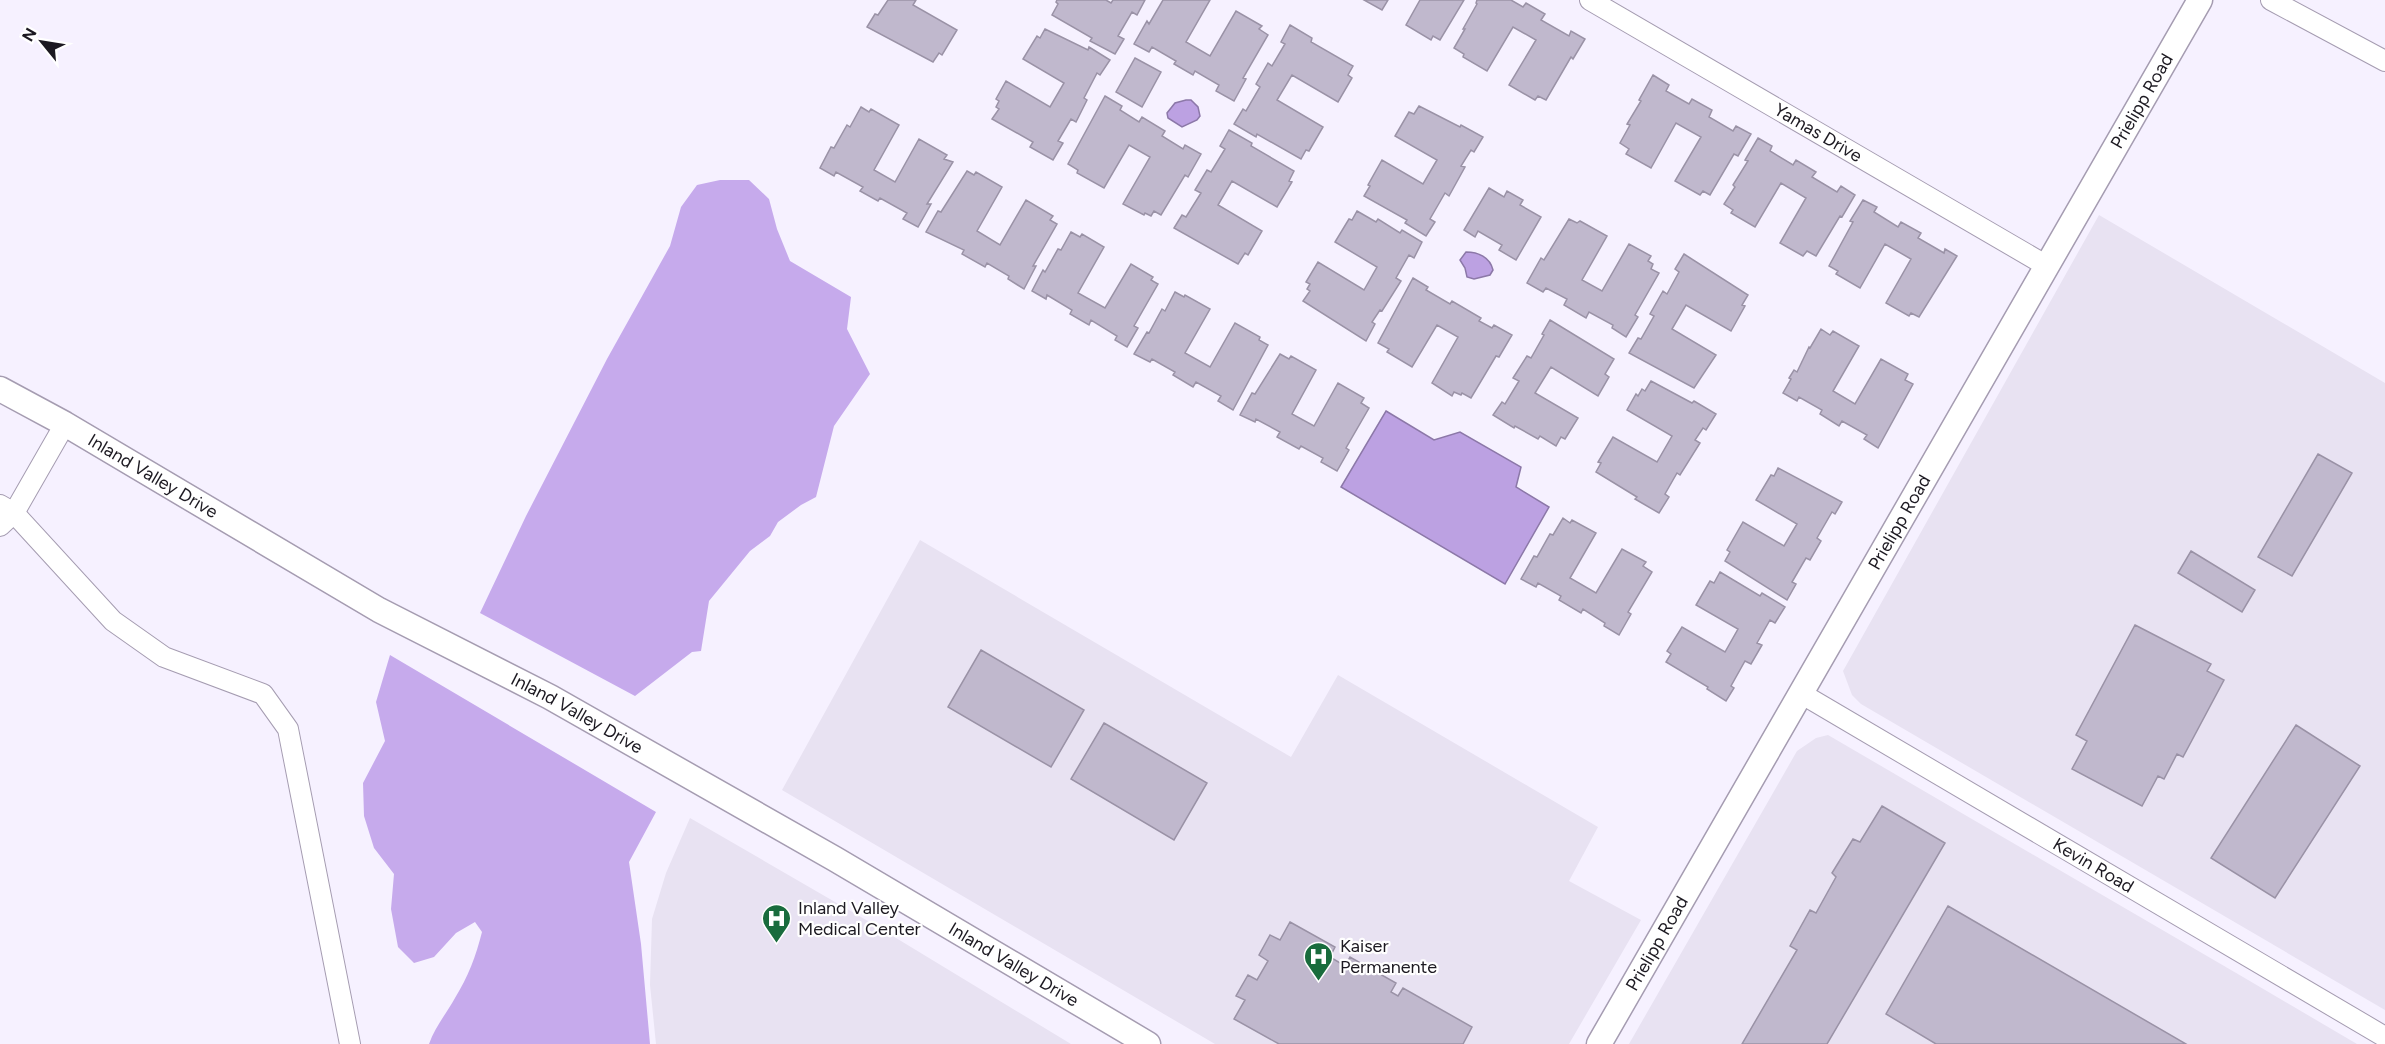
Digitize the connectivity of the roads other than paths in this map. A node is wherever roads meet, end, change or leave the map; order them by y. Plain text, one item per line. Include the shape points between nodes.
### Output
1 (1590, 0) edge
2 (2200, 0) edge
3 (2271, 0) edge
4 (2385, 61) edge
5 (2047, 266) junction
6 (0, 389) edge
7 (65, 424) junction
8 (5, 515) edge
9 (1802, 694) junction
10 (2385, 1037) edge
11 (350, 1044) edge
12 (1148, 1044) edge
13 (1599, 1044) edge

1 - 5 street, Yamas Drive
2 - 5 street, Prielipp Road
3 - 4 street
5 - 9 street, Prielipp Road
6 - 7 street, Inland Valley Drive
7 - 8 street
7 - 12 street, Inland Valley Drive via 379,610 550,697
8 - 11 street via 113,621 164,657 263,694 288,729
9 - 10 street, Kevin Road
9 - 13 street, Prielipp Road

